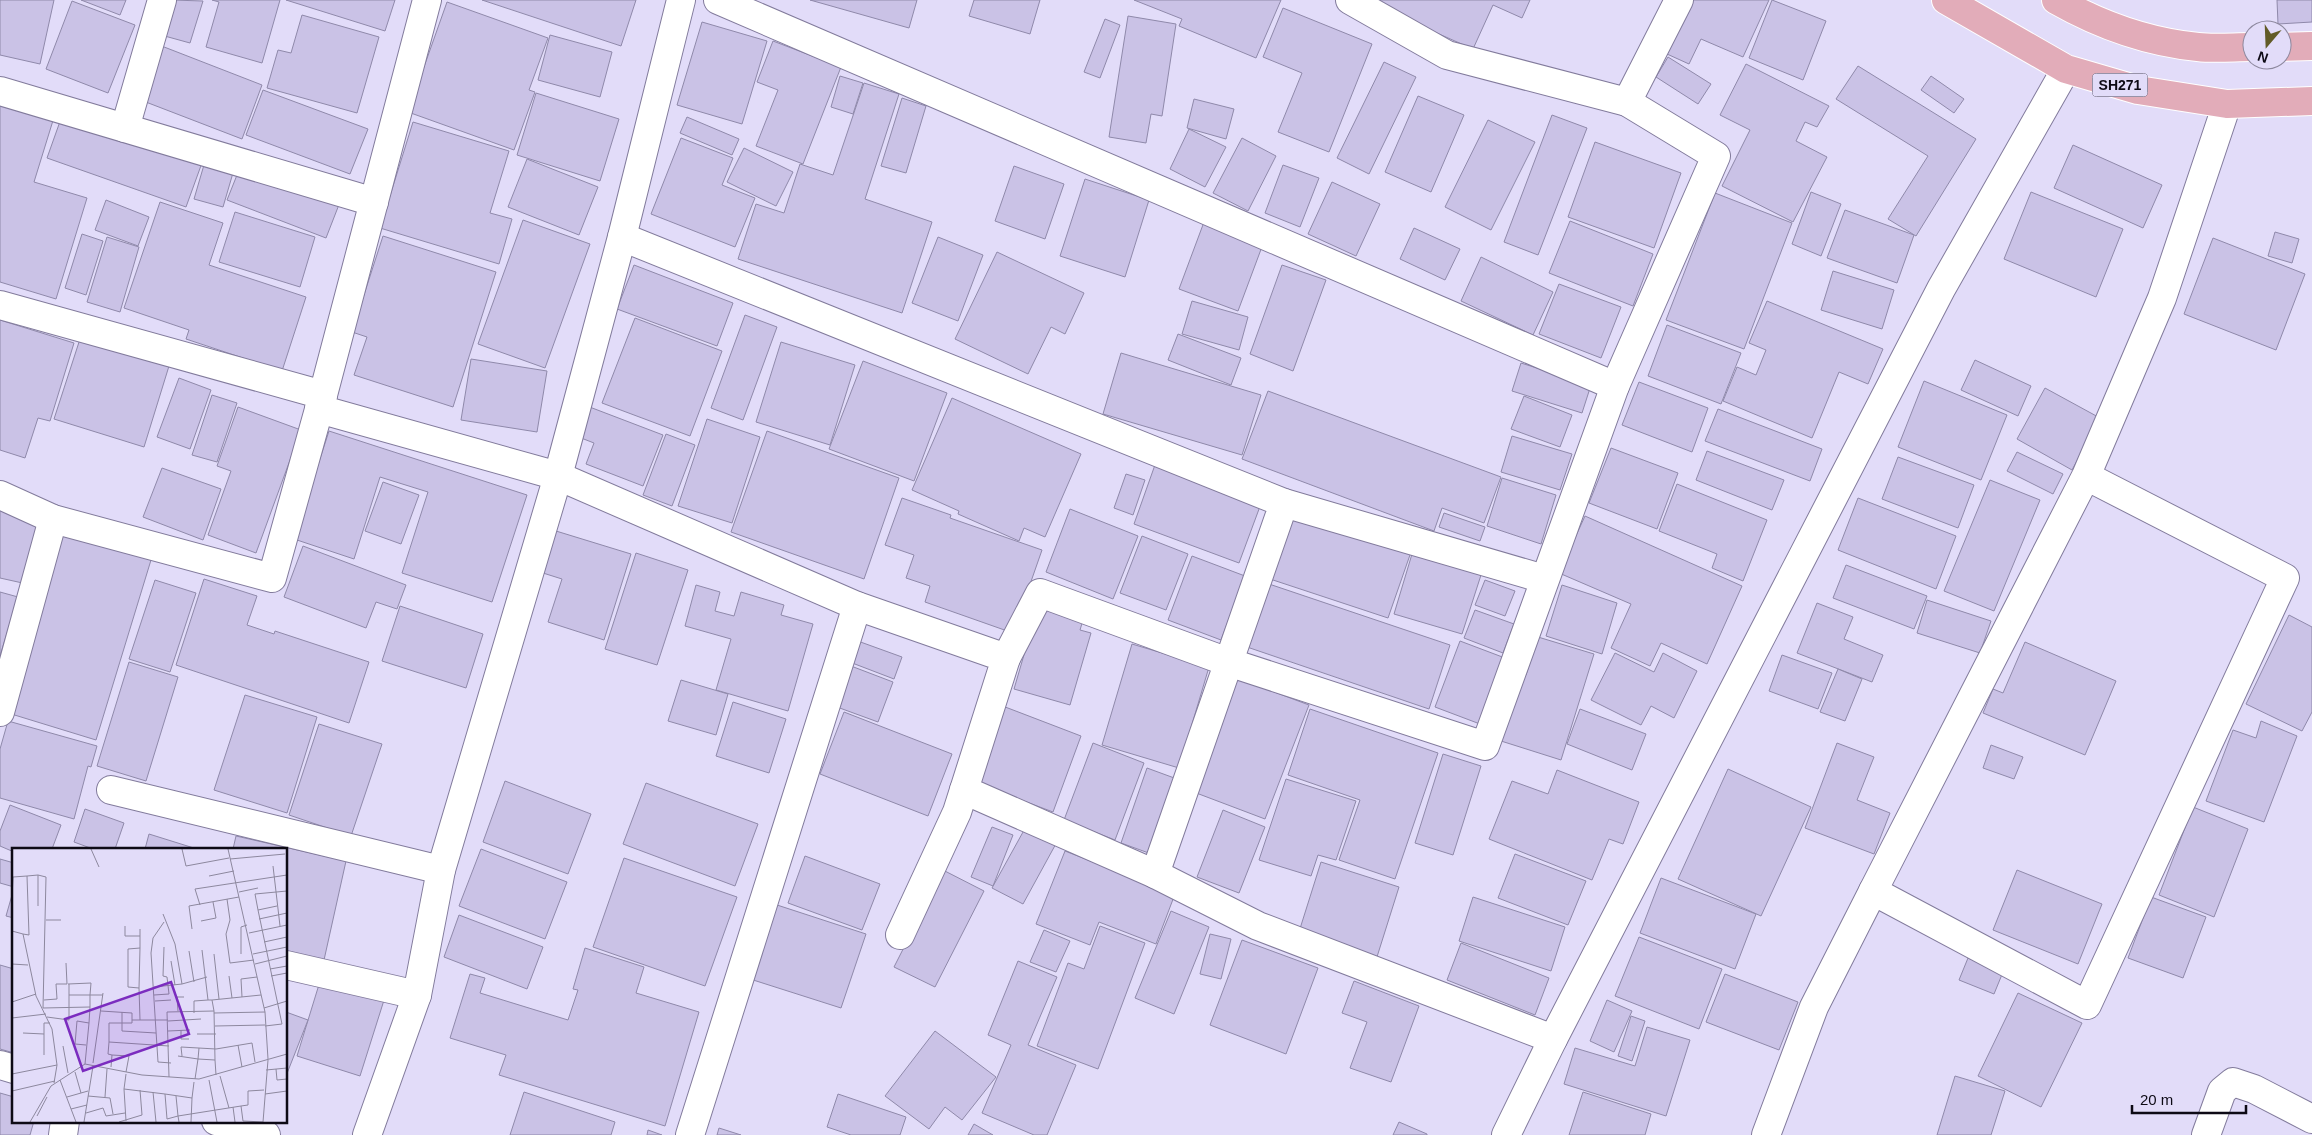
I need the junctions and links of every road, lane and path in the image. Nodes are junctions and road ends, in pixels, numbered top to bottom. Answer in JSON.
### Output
{"nodes":[{"id":1,"x":162,"y":0,"type":"edge"},
{"id":2,"x":427,"y":0,"type":"edge"},
{"id":3,"x":680,"y":0,"type":"edge"},
{"id":4,"x":718,"y":0,"type":"edge"},
{"id":5,"x":1350,"y":0,"type":"edge"},
{"id":6,"x":1679,"y":0,"type":"edge"},
{"id":7,"x":1946,"y":0,"type":"edge"},
{"id":8,"x":2056,"y":0,"type":"edge"},
{"id":9,"x":2089,"y":8,"type":"edge"},
{"id":10,"x":2312,"y":46,"type":"edge"},
{"id":11,"x":2242,"y":47,"type":"edge"},
{"id":12,"x":2292,"y":47,"type":"edge"},
{"id":13,"x":2066,"y":69,"type":"junction"},
{"id":14,"x":0,"y":91,"type":"edge"},
{"id":15,"x":2312,"y":101,"type":"edge"},
{"id":16,"x":1627,"y":102,"type":"junction"},
{"id":17,"x":2227,"y":104,"type":"junction"},
{"id":18,"x":125,"y":128,"type":"junction"},
{"id":19,"x":374,"y":202,"type":"junction"},
{"id":20,"x":622,"y":237,"type":"junction"},
{"id":21,"x":0,"y":305,"type":"edge"},
{"id":22,"x":1615,"y":386,"type":"junction"},
{"id":23,"x":321,"y":402,"type":"junction"},
{"id":24,"x":558,"y":476,"type":"junction"},
{"id":25,"x":2086,"y":476,"type":"junction"},
{"id":26,"x":0,"y":495,"type":"edge"},
{"id":27,"x":1284,"y":503,"type":"junction"},
{"id":28,"x":54,"y":519,"type":"junction"},
{"id":29,"x":1544,"y":579,"type":"junction"},
{"id":30,"x":856,"y":606,"type":"junction"},
{"id":31,"x":1006,"y":658,"type":"junction"},
{"id":32,"x":1228,"y":662,"type":"junction"},
{"id":33,"x":0,"y":712,"type":"edge"},
{"id":34,"x":111,"y":790,"type":"dead end"},
{"id":35,"x":964,"y":790,"type":"junction"},
{"id":36,"x":441,"y":870,"type":"junction"},
{"id":37,"x":1155,"y":874,"type":"junction"},
{"id":38,"x":1873,"y":891,"type":"junction"},
{"id":39,"x":900,"y":935,"type":"dead end"},
{"id":40,"x":288,"y":965,"type":"edge"},
{"id":41,"x":417,"y":995,"type":"junction"},
{"id":42,"x":1553,"y":1039,"type":"junction"},
{"id":43,"x":2312,"y":1119,"type":"edge"},
{"id":44,"x":65,"y":1122,"type":"edge"},
{"id":45,"x":220,"y":1122,"type":"edge"},
{"id":46,"x":63,"y":1135,"type":"edge"},
{"id":47,"x":266,"y":1135,"type":"edge"},
{"id":48,"x":367,"y":1135,"type":"edge"},
{"id":49,"x":690,"y":1135,"type":"edge"},
{"id":50,"x":1506,"y":1135,"type":"edge"},
{"id":51,"x":1766,"y":1135,"type":"edge"},
{"id":52,"x":2206,"y":1135,"type":"edge"}],
"edges":[{"from":1,"to":18,"type":"street"},
{"from":2,"to":19,"type":"street"},
{"from":3,"to":20,"type":"street"},
{"from":4,"to":22,"type":"street"},
{"from":5,"to":16,"type":"street"},
{"from":6,"to":16,"type":"street"},
{"from":7,"to":13,"type":"main road","number":"SH271"},
{"from":8,"to":9,"type":"main road"},
{"from":9,"to":11,"type":"main road"},
{"from":10,"to":12,"type":"main road"},
{"from":13,"to":17,"type":"main road","number":"SH271"},
{"from":13,"to":42,"type":"street"},
{"from":14,"to":18,"type":"street"},
{"from":15,"to":17,"type":"main road","number":"SH271"},
{"from":16,"to":22,"type":"street"},
{"from":17,"to":25,"type":"street"},
{"from":18,"to":19,"type":"street"},
{"from":19,"to":23,"type":"street"},
{"from":20,"to":24,"type":"street"},
{"from":20,"to":27,"type":"street"},
{"from":21,"to":23,"type":"street"},
{"from":22,"to":29,"type":"street"},
{"from":23,"to":24,"type":"street"},
{"from":23,"to":28,"type":"street"},
{"from":24,"to":30,"type":"street"},
{"from":24,"to":36,"type":"street"},
{"from":25,"to":38,"type":"street"},
{"from":25,"to":38,"type":"street"},
{"from":26,"to":28,"type":"street"},
{"from":27,"to":29,"type":"street"},
{"from":27,"to":32,"type":"street"},
{"from":28,"to":33,"type":"street"},
{"from":29,"to":32,"type":"street"},
{"from":30,"to":31,"type":"street"},
{"from":30,"to":49,"type":"street"},
{"from":31,"to":32,"type":"street"},
{"from":31,"to":35,"type":"street"},
{"from":32,"to":37,"type":"street"},
{"from":34,"to":36,"type":"street"},
{"from":35,"to":37,"type":"street"},
{"from":35,"to":39,"type":"street"},
{"from":36,"to":41,"type":"street"},
{"from":37,"to":42,"type":"street"},
{"from":38,"to":51,"type":"street"},
{"from":40,"to":41,"type":"street"},
{"from":41,"to":48,"type":"street"},
{"from":42,"to":50,"type":"street"},
{"from":43,"to":52,"type":"street"},
{"from":44,"to":46,"type":"street"},
{"from":45,"to":47,"type":"street"}]}
